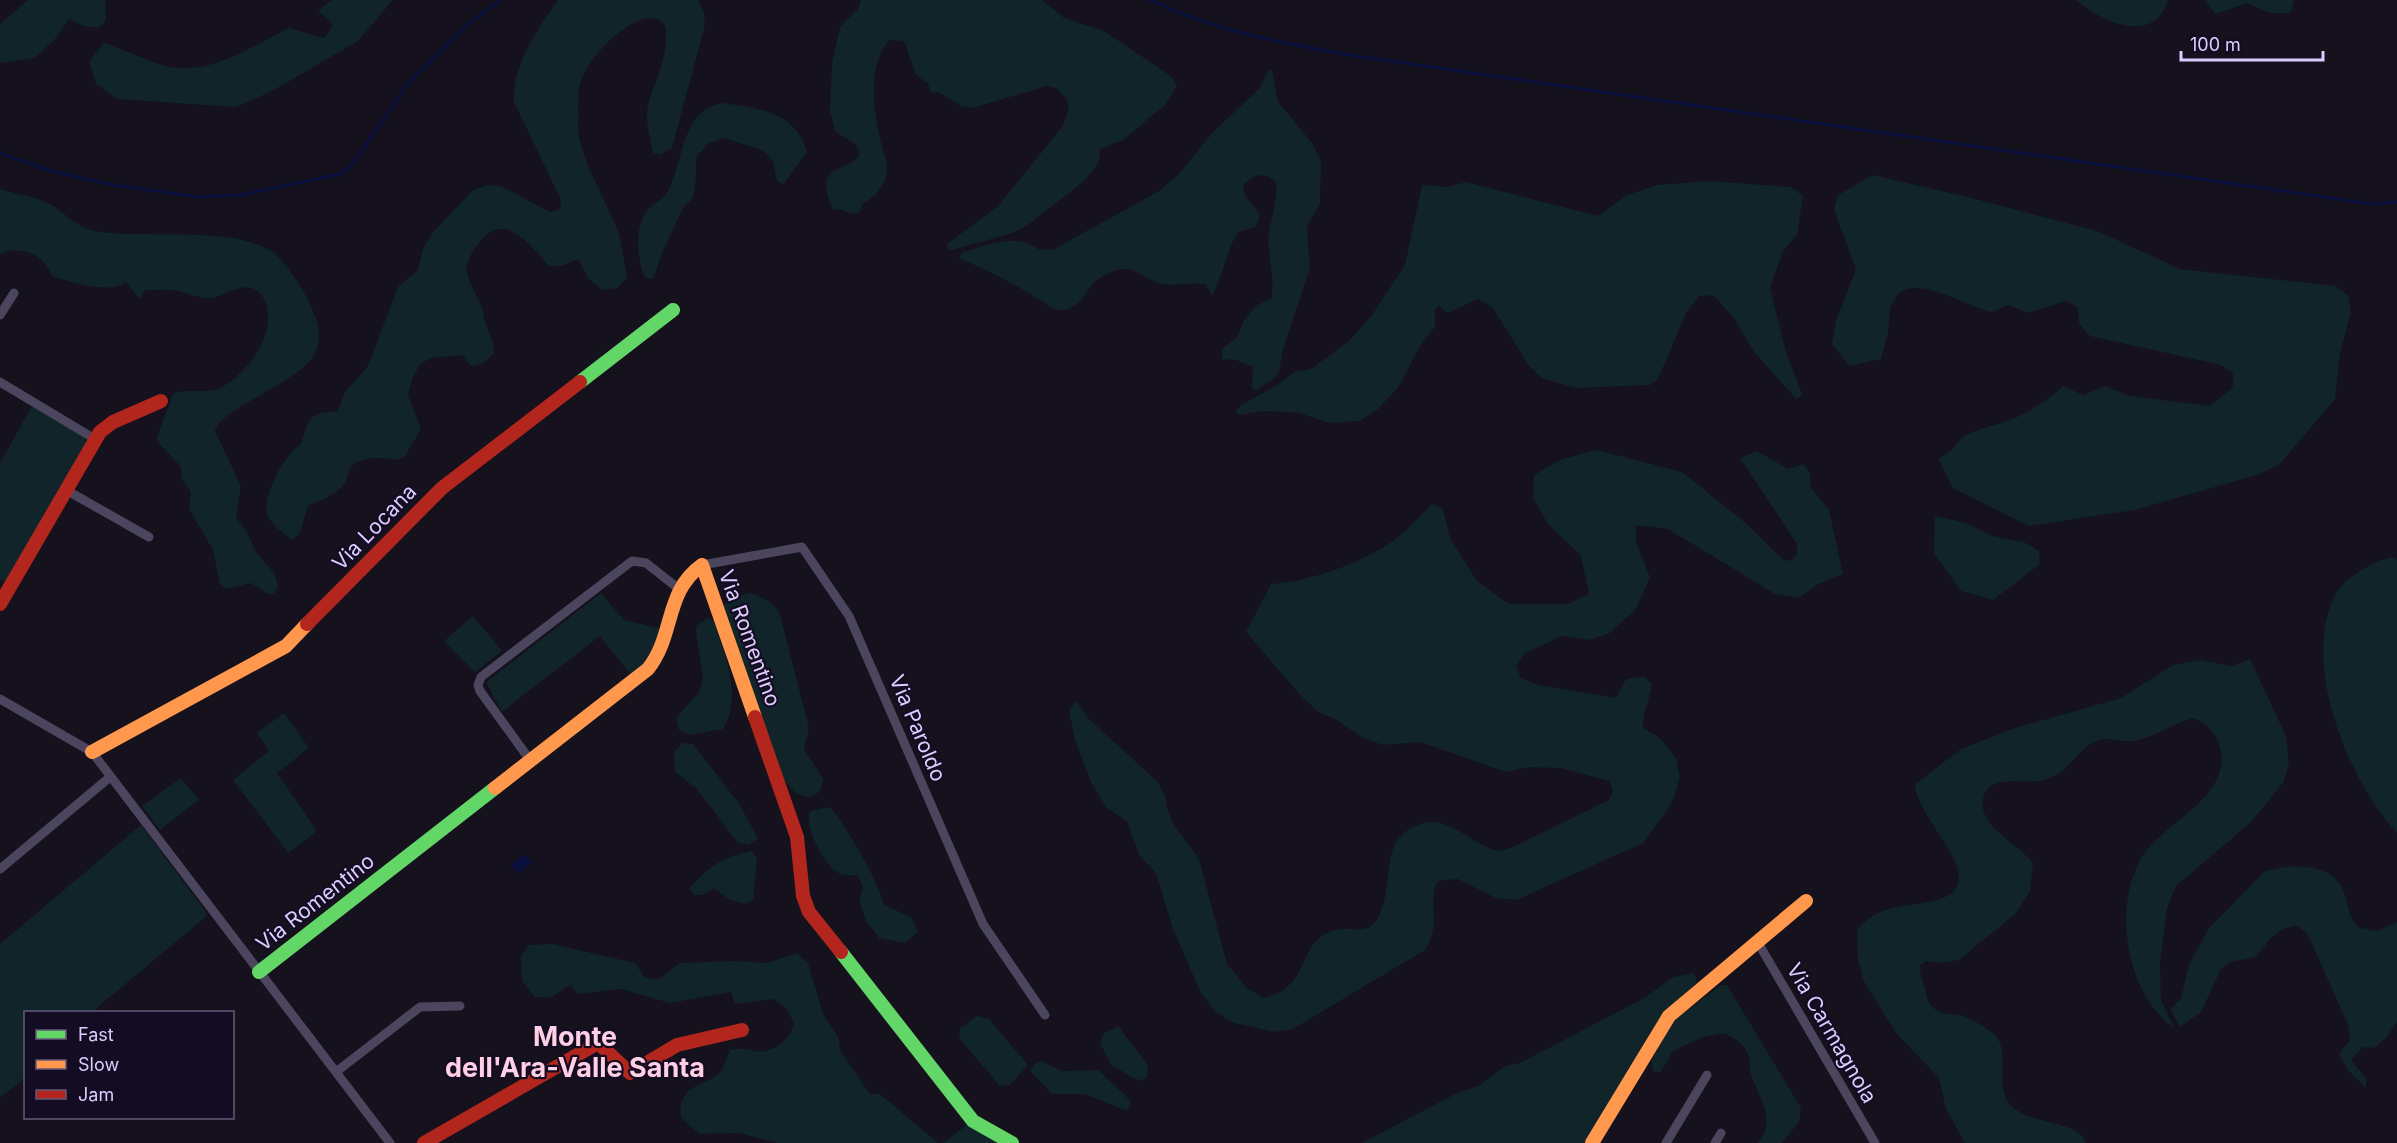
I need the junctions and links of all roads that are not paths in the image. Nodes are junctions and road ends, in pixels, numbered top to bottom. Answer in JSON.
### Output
{"nodes":[{"id":1,"x":14,"y":293,"type":"dead end"},
{"id":2,"x":673,"y":310,"type":"dead end"},
{"id":3,"x":0,"y":315,"type":"edge"},
{"id":4,"x":0,"y":382,"type":"edge"},
{"id":5,"x":161,"y":401,"type":"dead end"},
{"id":6,"x":95,"y":439,"type":"junction"},
{"id":7,"x":66,"y":490,"type":"junction"},
{"id":8,"x":149,"y":537,"type":"dead end"},
{"id":9,"x":702,"y":566,"type":"junction"},
{"id":10,"x":678,"y":589,"type":"junction"},
{"id":11,"x":0,"y":604,"type":"edge"},
{"id":12,"x":0,"y":699,"type":"edge"},
{"id":13,"x":92,"y":752,"type":"junction"},
{"id":14,"x":530,"y":760,"type":"junction"},
{"id":15,"x":110,"y":777,"type":"junction"},
{"id":16,"x":0,"y":869,"type":"edge"},
{"id":17,"x":1806,"y":901,"type":"dead end"},
{"id":18,"x":1757,"y":941,"type":"junction"},
{"id":19,"x":259,"y":972,"type":"junction"},
{"id":20,"x":460,"y":1006,"type":"dead end"},
{"id":21,"x":1045,"y":1015,"type":"dead end"},
{"id":22,"x":742,"y":1030,"type":"dead end"},
{"id":23,"x":336,"y":1072,"type":"junction"},
{"id":24,"x":1707,"y":1075,"type":"dead end"},
{"id":25,"x":1721,"y":1133,"type":"dead end"},
{"id":26,"x":390,"y":1143,"type":"edge"},
{"id":27,"x":424,"y":1143,"type":"edge"},
{"id":28,"x":1012,"y":1143,"type":"edge"},
{"id":29,"x":1592,"y":1143,"type":"edge"},
{"id":30,"x":1666,"y":1143,"type":"edge"},
{"id":31,"x":1715,"y":1143,"type":"edge"},
{"id":32,"x":1875,"y":1143,"type":"edge"}],
"edges":[{"from":1,"to":3,"type":"street"},
{"from":2,"to":13,"type":"street","name":"Via Locana"},
{"from":4,"to":6,"type":"street"},
{"from":5,"to":6,"type":"street"},
{"from":6,"to":7,"type":"street"},
{"from":7,"to":8,"type":"street"},
{"from":7,"to":11,"type":"street"},
{"from":9,"to":10,"type":"street","name":"Via Romentino"},
{"from":9,"to":21,"type":"street","name":"Via Paroldo"},
{"from":9,"to":28,"type":"street","name":"Via Romentino"},
{"from":10,"to":14,"type":"street","name":"Via Romentino"},
{"from":10,"to":14,"type":"street"},
{"from":12,"to":13,"type":"street"},
{"from":13,"to":15,"type":"street"},
{"from":14,"to":19,"type":"street","name":"Via Romentino"},
{"from":15,"to":16,"type":"street"},
{"from":15,"to":19,"type":"street"},
{"from":17,"to":18,"type":"street"},
{"from":18,"to":29,"type":"street"},
{"from":18,"to":32,"type":"street","name":"Via Carmagnola"},
{"from":19,"to":23,"type":"street"},
{"from":20,"to":23,"type":"street"},
{"from":22,"to":27,"type":"street"},
{"from":23,"to":26,"type":"street"},
{"from":24,"to":30,"type":"street"},
{"from":25,"to":31,"type":"street"}]}
